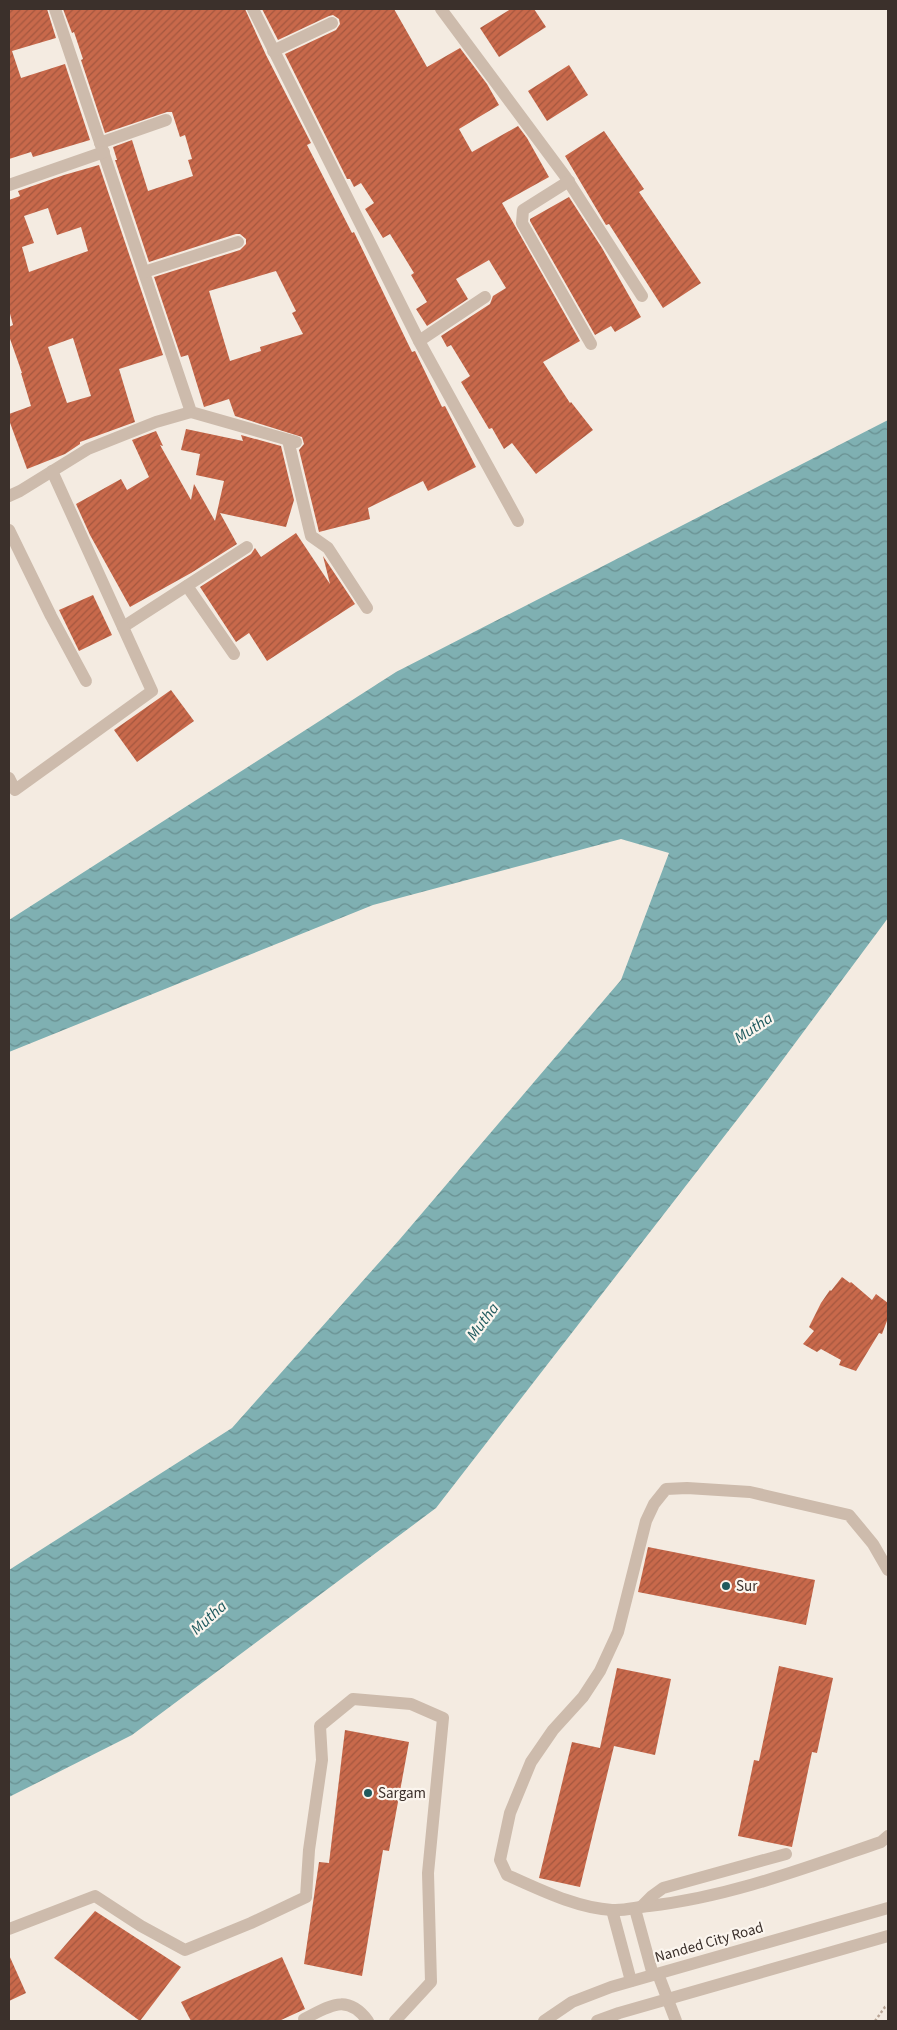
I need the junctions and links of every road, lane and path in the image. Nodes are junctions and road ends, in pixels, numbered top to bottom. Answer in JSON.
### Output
{"nodes":[{"id":1,"x":56,"y":9,"type":"edge"},
{"id":2,"x":254,"y":9,"type":"edge"},
{"id":3,"x":441,"y":9,"type":"edge"},
{"id":4,"x":332,"y":23,"type":"dead end"},
{"id":5,"x":273,"y":51,"type":"junction"},
{"id":6,"x":166,"y":120,"type":"dead end"},
{"id":7,"x":102,"y":147,"type":"junction"},
{"id":8,"x":569,"y":181,"type":"junction"},
{"id":9,"x":9,"y":185,"type":"edge"},
{"id":10,"x":238,"y":242,"type":"dead end"},
{"id":11,"x":144,"y":272,"type":"junction"},
{"id":12,"x":642,"y":296,"type":"dead end"},
{"id":13,"x":485,"y":297,"type":"dead end"},
{"id":14,"x":419,"y":341,"type":"junction"},
{"id":15,"x":591,"y":344,"type":"dead end"},
{"id":16,"x":191,"y":412,"type":"junction"},
{"id":17,"x":52,"y":471,"type":"junction"},
{"id":18,"x":9,"y":496,"type":"edge"},
{"id":19,"x":518,"y":521,"type":"dead end"},
{"id":20,"x":9,"y":530,"type":"edge"},
{"id":21,"x":248,"y":548,"type":"dead end"},
{"id":22,"x":187,"y":586,"type":"junction"},
{"id":23,"x":367,"y":608,"type":"dead end"},
{"id":24,"x":123,"y":627,"type":"junction"},
{"id":25,"x":234,"y":654,"type":"dead end"},
{"id":26,"x":86,"y":681,"type":"dead end"},
{"id":27,"x":9,"y":778,"type":"edge"},
{"id":28,"x":888,"y":1570,"type":"edge"},
{"id":29,"x":888,"y":1836,"type":"edge"},
{"id":30,"x":786,"y":1854,"type":"dead end"},
{"id":31,"x":639,"y":1908,"type":"junction"},
{"id":32,"x":888,"y":1908,"type":"edge"},
{"id":33,"x":612,"y":1910,"type":"junction"},
{"id":34,"x":9,"y":1929,"type":"edge"},
{"id":35,"x":888,"y":1936,"type":"edge"},
{"id":36,"x":656,"y":1974,"type":"junction"},
{"id":37,"x":631,"y":1981,"type":"junction"},
{"id":38,"x":666,"y":1999,"type":"junction"},
{"id":39,"x":888,"y":2006,"type":"edge"},
{"id":40,"x":304,"y":2019,"type":"dead end"},
{"id":41,"x":368,"y":2021,"type":"edge"},
{"id":42,"x":395,"y":2021,"type":"edge"},
{"id":43,"x":544,"y":2021,"type":"edge"},
{"id":44,"x":597,"y":2021,"type":"edge"},
{"id":45,"x":676,"y":2021,"type":"edge"},
{"id":46,"x":875,"y":2021,"type":"edge"}],
"edges":[{"from":1,"to":7,"type":"street"},
{"from":2,"to":5,"type":"street"},
{"from":3,"to":8,"type":"street"},
{"from":4,"to":5,"type":"street"},
{"from":5,"to":14,"type":"street"},
{"from":6,"to":7,"type":"street"},
{"from":7,"to":9,"type":"street"},
{"from":7,"to":11,"type":"street"},
{"from":8,"to":12,"type":"street"},
{"from":8,"to":15,"type":"street"},
{"from":10,"to":11,"type":"street"},
{"from":11,"to":16,"type":"street"},
{"from":13,"to":14,"type":"street"},
{"from":14,"to":19,"type":"street"},
{"from":16,"to":17,"type":"street"},
{"from":16,"to":23,"type":"street"},
{"from":17,"to":18,"type":"street"},
{"from":17,"to":24,"type":"street"},
{"from":20,"to":26,"type":"street"},
{"from":21,"to":22,"type":"street"},
{"from":22,"to":24,"type":"street"},
{"from":22,"to":25,"type":"street"},
{"from":24,"to":27,"type":"street"},
{"from":28,"to":33,"type":"street"},
{"from":29,"to":31,"type":"street"},
{"from":30,"to":31,"type":"street"},
{"from":31,"to":33,"type":"street"},
{"from":31,"to":36,"type":"street"},
{"from":32,"to":36,"type":"street","name":"Nanded City Road"},
{"from":33,"to":37,"type":"street"},
{"from":34,"to":42,"type":"street"},
{"from":35,"to":38,"type":"street"},
{"from":36,"to":37,"type":"street","name":"Nanded City Road"},
{"from":36,"to":38,"type":"street"},
{"from":37,"to":43,"type":"street","name":"Nanded City Road"},
{"from":38,"to":44,"type":"street"},
{"from":38,"to":45,"type":"street"},
{"from":39,"to":46,"type":"path"},
{"from":40,"to":41,"type":"street"}]}
